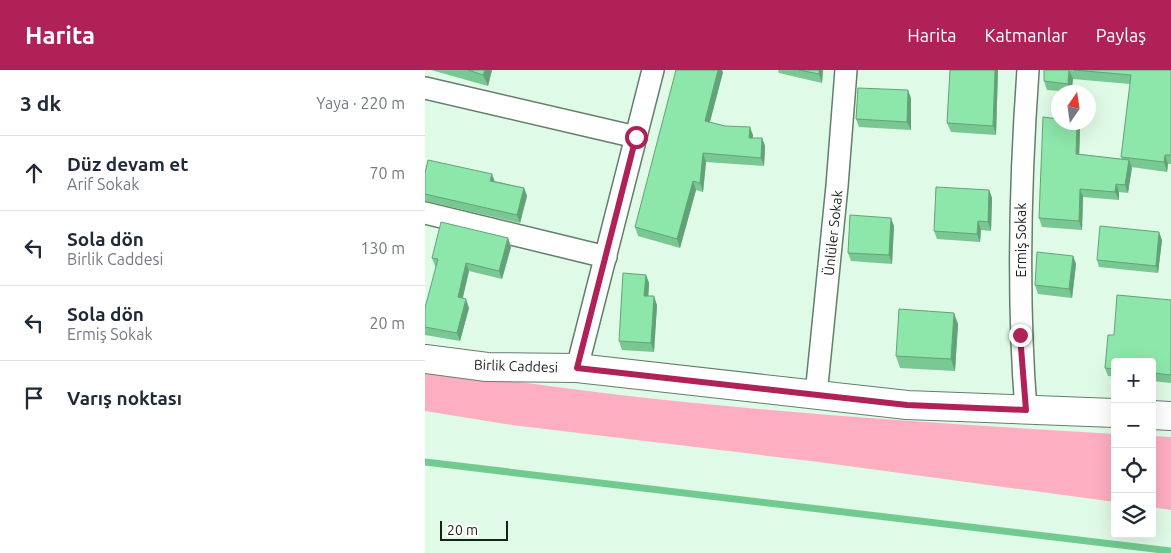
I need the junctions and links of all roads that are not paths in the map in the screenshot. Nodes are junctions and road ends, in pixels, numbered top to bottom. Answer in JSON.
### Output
{"nodes":[{"id":1,"x":653,"y":70,"type":"edge"},
{"id":2,"x":846,"y":70,"type":"edge"},
{"id":3,"x":1027,"y":70,"type":"edge"},
{"id":4,"x":425,"y":88,"type":"edge"},
{"id":5,"x":636,"y":137,"type":"junction"},
{"id":6,"x":425,"y":213,"type":"edge"},
{"id":7,"x":606,"y":257,"type":"junction"},
{"id":8,"x":425,"y":359,"type":"edge"},
{"id":9,"x":577,"y":368,"type":"junction"},
{"id":10,"x":816,"y":395,"type":"junction"},
{"id":11,"x":1026,"y":410,"type":"junction"},
{"id":12,"x":1111,"y":413,"type":"edge"},
{"id":13,"x":1156,"y":415,"type":"edge"},
{"id":14,"x":1171,"y":416,"type":"edge"}],
"edges":[{"from":1,"to":5,"type":"street"},
{"from":2,"to":10,"type":"street","name":"Ünlüler Sokak"},
{"from":3,"to":11,"type":"street","name":"Ermiş Sokak"},
{"from":4,"to":5,"type":"street"},
{"from":5,"to":7,"type":"street"},
{"from":6,"to":7,"type":"street"},
{"from":7,"to":9,"type":"street"},
{"from":8,"to":9,"type":"street","name":"Birlik Caddesi"},
{"from":9,"to":10,"type":"street","name":"Birlik Caddesi"},
{"from":10,"to":11,"type":"street","name":"Birlik Caddesi"},
{"from":11,"to":12,"type":"street","name":"Birlik Caddesi"},
{"from":13,"to":14,"type":"street"}]}
